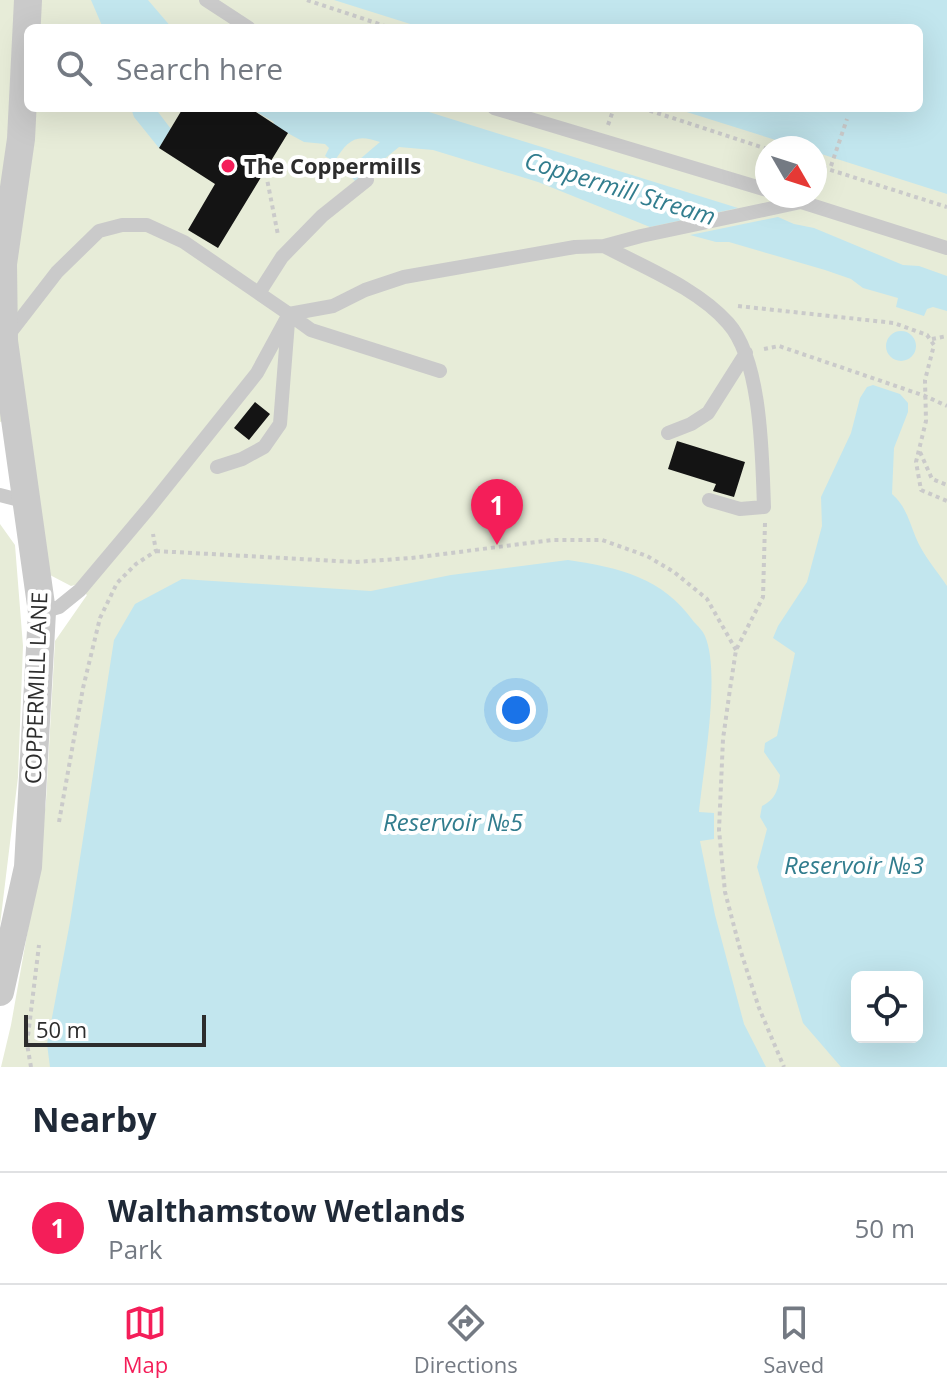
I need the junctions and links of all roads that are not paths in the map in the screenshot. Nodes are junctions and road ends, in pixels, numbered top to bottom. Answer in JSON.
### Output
{"nodes":[{"id":1,"x":28,"y":0,"type":"edge"},
{"id":2,"x":206,"y":0,"type":"edge"},
{"id":3,"x":27,"y":24,"type":"edge"},
{"id":4,"x":243,"y":24,"type":"edge"},
{"id":5,"x":24,"y":79,"type":"edge"},
{"id":6,"x":507,"y":112,"type":"edge"},
{"id":7,"x":367,"y":180,"type":"dead end"},
{"id":8,"x":755,"y":186,"type":"edge"},
{"id":9,"x":755,"y":207,"type":"edge"},
{"id":10,"x":820,"y":208,"type":"edge"},
{"id":11,"x":604,"y":246,"type":"junction"},
{"id":12,"x":947,"y":248,"type":"edge"},
{"id":13,"x":259,"y":293,"type":"junction"},
{"id":14,"x":289,"y":314,"type":"junction"},
{"id":15,"x":4,"y":341,"type":"junction"},
{"id":16,"x":746,"y":353,"type":"junction"},
{"id":17,"x":440,"y":371,"type":"dead end"},
{"id":18,"x":668,"y":433,"type":"dead end"},
{"id":19,"x":217,"y":467,"type":"dead end"},
{"id":20,"x":14,"y":499,"type":"edge"},
{"id":21,"x":709,"y":500,"type":"dead end"},
{"id":22,"x":42,"y":612,"type":"junction"},
{"id":23,"x":0,"y":992,"type":"edge"}],
"edges":[{"from":1,"to":3,"type":"street","name":"COPPERMILL LANE"},
{"from":2,"to":4,"type":"lane"},
{"from":5,"to":15,"type":"street","name":"COPPERMILL LANE"},
{"from":6,"to":8,"type":"lane"},
{"from":7,"to":13,"type":"lane"},
{"from":9,"to":11,"type":"lane"},
{"from":10,"to":12,"type":"lane"},
{"from":11,"to":14,"type":"lane"},
{"from":11,"to":16,"type":"lane"},
{"from":13,"to":14,"type":"lane"},
{"from":13,"to":15,"type":"lane"},
{"from":14,"to":17,"type":"lane"},
{"from":14,"to":19,"type":"lane"},
{"from":14,"to":22,"type":"lane"},
{"from":15,"to":20,"type":"street","name":"COPPERMILL LANE"},
{"from":16,"to":18,"type":"lane"},
{"from":16,"to":21,"type":"lane"},
{"from":20,"to":22,"type":"street","name":"COPPERMILL LANE"},
{"from":22,"to":23,"type":"street","name":"COPPERMILL LANE"}]}
